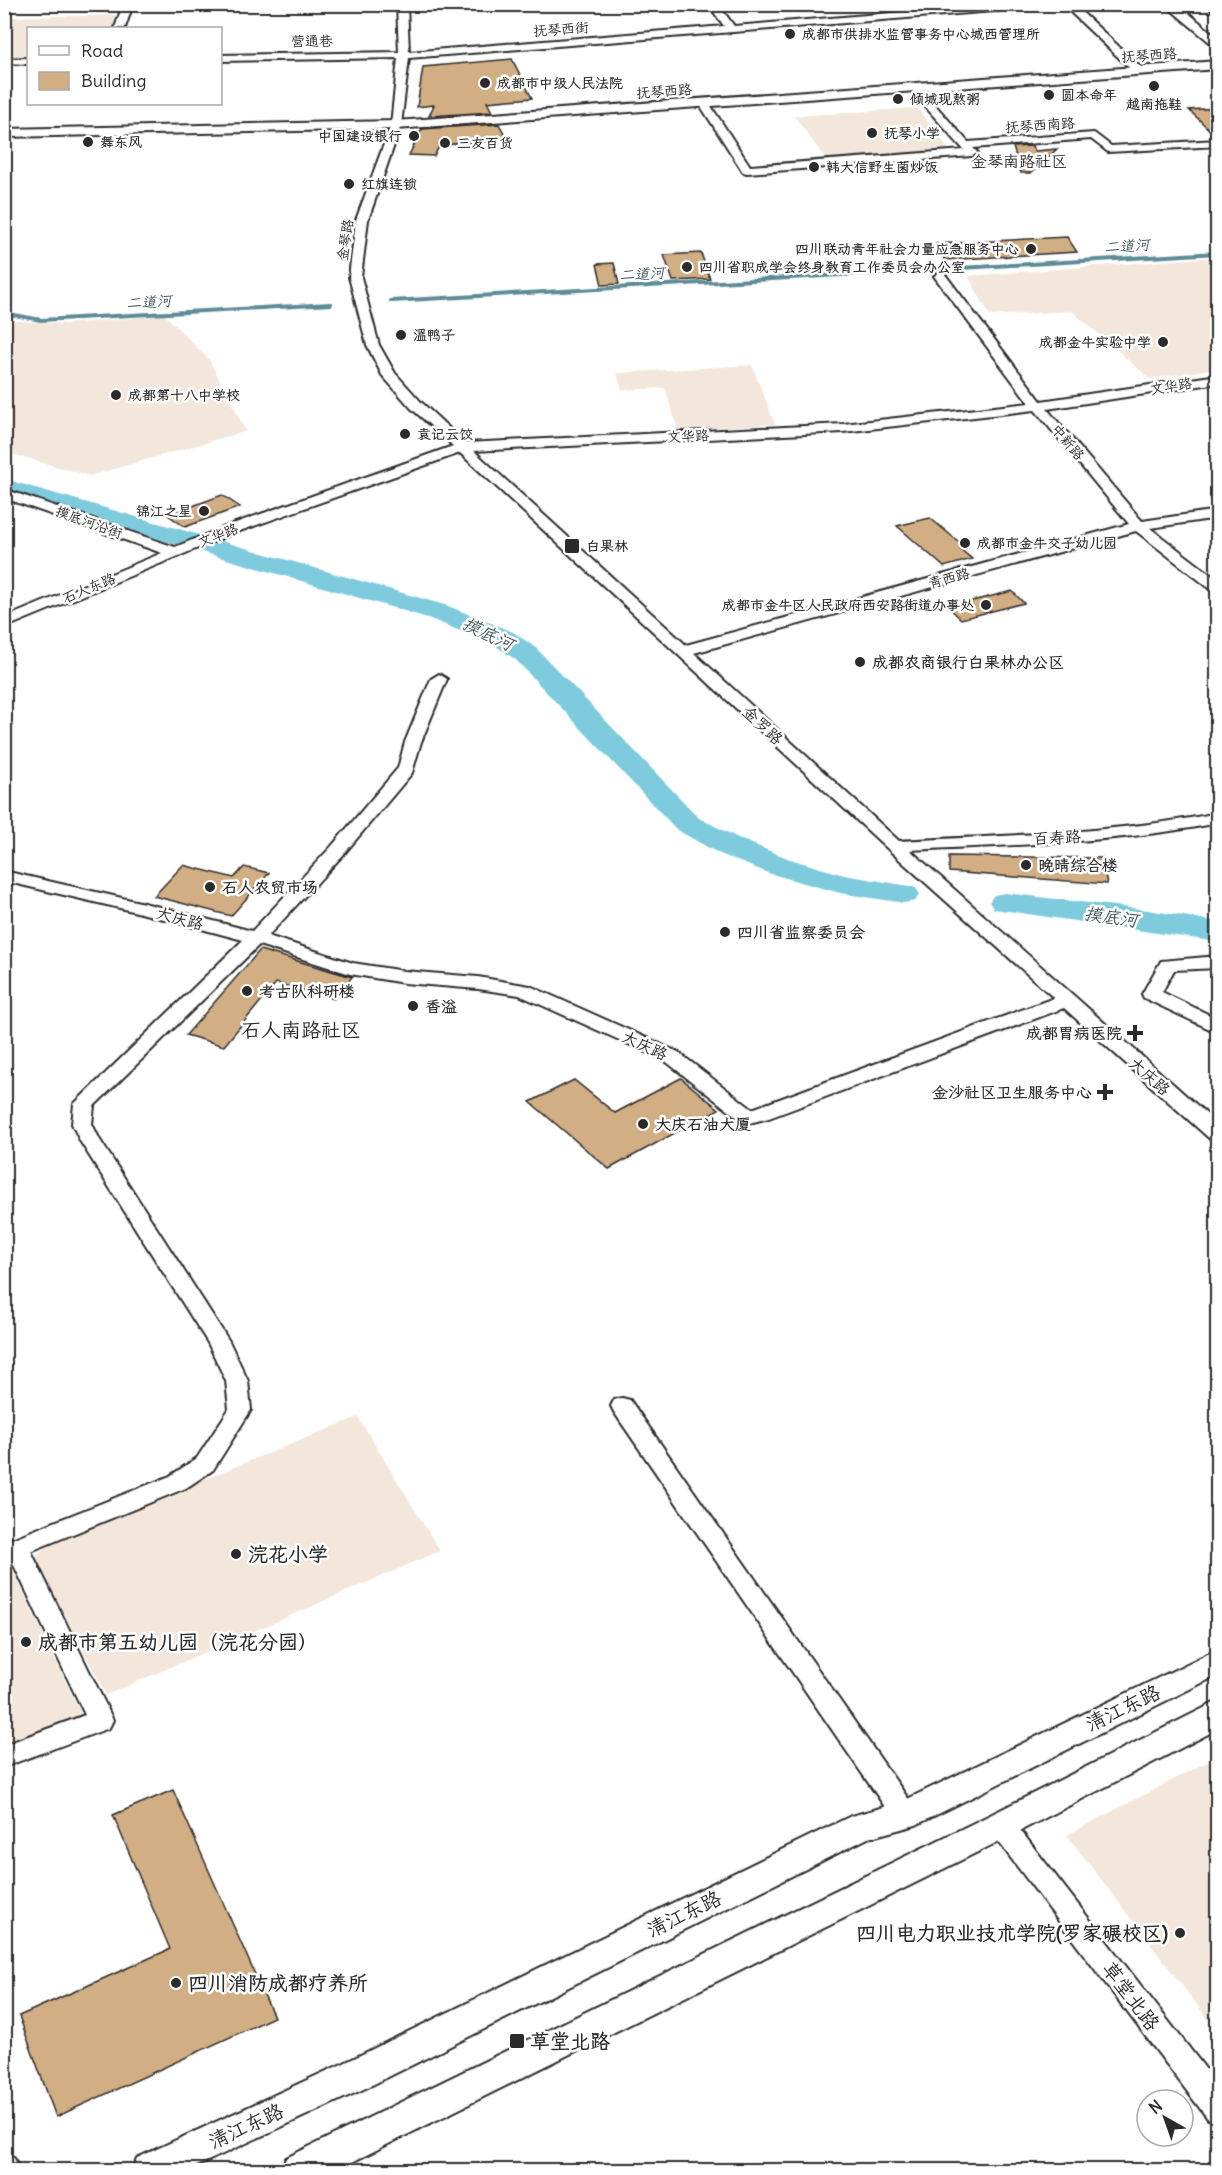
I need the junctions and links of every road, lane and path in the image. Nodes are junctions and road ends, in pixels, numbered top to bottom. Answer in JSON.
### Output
{"nodes":[{"id":1,"x":128,"y":4,"type":"edge"},
{"id":2,"x":402,"y":4,"type":"edge"},
{"id":3,"x":713,"y":4,"type":"edge"},
{"id":4,"x":1043,"y":4,"type":"edge"},
{"id":5,"x":1067,"y":4,"type":"edge"},
{"id":6,"x":1170,"y":4,"type":"edge"},
{"id":7,"x":1182,"y":4,"type":"edge"},
{"id":8,"x":1196,"y":4,"type":"edge"},
{"id":9,"x":1218,"y":23,"type":"edge"},
{"id":10,"x":120,"y":27,"type":"edge"},
{"id":11,"x":731,"y":29,"type":"junction"},
{"id":12,"x":1218,"y":34,"type":"edge"},
{"id":13,"x":1218,"y":45,"type":"edge"},
{"id":14,"x":404,"y":55,"type":"junction"},
{"id":15,"x":222,"y":58,"type":"edge"},
{"id":16,"x":27,"y":61,"type":"edge"},
{"id":17,"x":6,"y":63,"type":"edge"},
{"id":18,"x":1218,"y":65,"type":"edge"},
{"id":19,"x":1139,"y":71,"type":"junction"},
{"id":20,"x":1218,"y":72,"type":"edge"},
{"id":21,"x":918,"y":92,"type":"junction"},
{"id":22,"x":706,"y":107,"type":"junction"},
{"id":23,"x":395,"y":128,"type":"junction"},
{"id":24,"x":4,"y":133,"type":"edge"},
{"id":25,"x":4,"y":140,"type":"edge"},
{"id":26,"x":1218,"y":143,"type":"edge"},
{"id":27,"x":969,"y":149,"type":"junction"},
{"id":28,"x":940,"y":276,"type":"dead end"},
{"id":29,"x":1218,"y":379,"type":"edge"},
{"id":30,"x":1038,"y":406,"type":"junction"},
{"id":31,"x":464,"y":447,"type":"junction"},
{"id":32,"x":4,"y":493,"type":"edge"},
{"id":33,"x":1218,"y":514,"type":"edge"},
{"id":34,"x":1138,"y":526,"type":"junction"},
{"id":35,"x":174,"y":552,"type":"junction"},
{"id":36,"x":1218,"y":588,"type":"edge"},
{"id":37,"x":4,"y":624,"type":"edge"},
{"id":38,"x":683,"y":651,"type":"junction"},
{"id":39,"x":439,"y":679,"type":"dead end"},
{"id":40,"x":1218,"y":818,"type":"edge"},
{"id":41,"x":895,"y":846,"type":"junction"},
{"id":42,"x":4,"y":876,"type":"edge"},
{"id":43,"x":256,"y":938,"type":"junction"},
{"id":44,"x":1218,"y":962,"type":"edge"},
{"id":45,"x":1065,"y":1000,"type":"junction"},
{"id":46,"x":1218,"y":1027,"type":"edge"},
{"id":47,"x":1218,"y":1135,"type":"edge"},
{"id":48,"x":622,"y":1406,"type":"dead end"},
{"id":49,"x":10,"y":1550,"type":"edge"},
{"id":50,"x":1218,"y":1661,"type":"edge"},
{"id":51,"x":1218,"y":1714,"type":"edge"},
{"id":52,"x":4,"y":1756,"type":"edge"},
{"id":53,"x":905,"y":1815,"type":"junction"},
{"id":54,"x":1001,"y":1825,"type":"junction"},
{"id":55,"x":1218,"y":2109,"type":"edge"},
{"id":56,"x":150,"y":2170,"type":"edge"},
{"id":57,"x":299,"y":2170,"type":"edge"}],
"edges":[{"from":1,"to":10,"type":"street"},
{"from":2,"to":14,"type":"street","name":"金琴路"},
{"from":3,"to":11,"type":"street"},
{"from":4,"to":11,"type":"street","name":"抚琴西街"},
{"from":5,"to":19,"type":"street"},
{"from":6,"to":13,"type":"main road"},
{"from":7,"to":12,"type":"main road"},
{"from":8,"to":9,"type":"main road"},
{"from":11,"to":14,"type":"street","name":"抚琴西街"},
{"from":14,"to":15,"type":"street","name":"营通巷"},
{"from":14,"to":23,"type":"street","name":"金琴路"},
{"from":16,"to":17,"type":"street"},
{"from":18,"to":19,"type":"main road","name":"抚琴西路"},
{"from":19,"to":23,"type":"main road","name":"抚琴西路"},
{"from":20,"to":21,"type":"main road","name":"抚琴西路"},
{"from":21,"to":22,"type":"main road","name":"抚琴西路"},
{"from":21,"to":27,"type":"street"},
{"from":22,"to":23,"type":"main road","name":"抚琴西路"},
{"from":22,"to":27,"type":"street","name":"抚琴西南路"},
{"from":23,"to":24,"type":"main road","name":"抚琴西路"},
{"from":23,"to":25,"type":"main road","name":"抚琴西路"},
{"from":23,"to":31,"type":"street","name":"金琴路"},
{"from":26,"to":27,"type":"street","name":"抚琴西南路"},
{"from":28,"to":30,"type":"street","name":"中新路"},
{"from":29,"to":30,"type":"street","name":"文华路"},
{"from":30,"to":31,"type":"street","name":"文华路"},
{"from":30,"to":34,"type":"street","name":"中新路"},
{"from":31,"to":35,"type":"street","name":"文华路"},
{"from":31,"to":38,"type":"street","name":"金罗路"},
{"from":32,"to":35,"type":"street","name":"摸底河沿街"},
{"from":33,"to":34,"type":"street","name":"青西路"},
{"from":34,"to":36,"type":"street","name":"中新路"},
{"from":34,"to":38,"type":"street","name":"青西路"},
{"from":35,"to":37,"type":"street","name":"石人东路"},
{"from":38,"to":41,"type":"street","name":"金罗路"},
{"from":39,"to":43,"type":"street"},
{"from":40,"to":41,"type":"street","name":"百寿路"},
{"from":41,"to":45,"type":"street","name":"金罗路"},
{"from":42,"to":43,"type":"street","name":"大庆路"},
{"from":43,"to":45,"type":"street","name":"大庆路"},
{"from":43,"to":49,"type":"street"},
{"from":44,"to":46,"type":"street"},
{"from":45,"to":47,"type":"street","name":"大庆路"},
{"from":48,"to":53,"type":"street"},
{"from":49,"to":52,"type":"street"},
{"from":50,"to":53,"type":"main road","name":"清江东路"},
{"from":51,"to":54,"type":"main road"},
{"from":53,"to":56,"type":"main road","name":"清江东路"},
{"from":54,"to":55,"type":"street","name":"草堂北路"},
{"from":54,"to":57,"type":"main road"}]}
